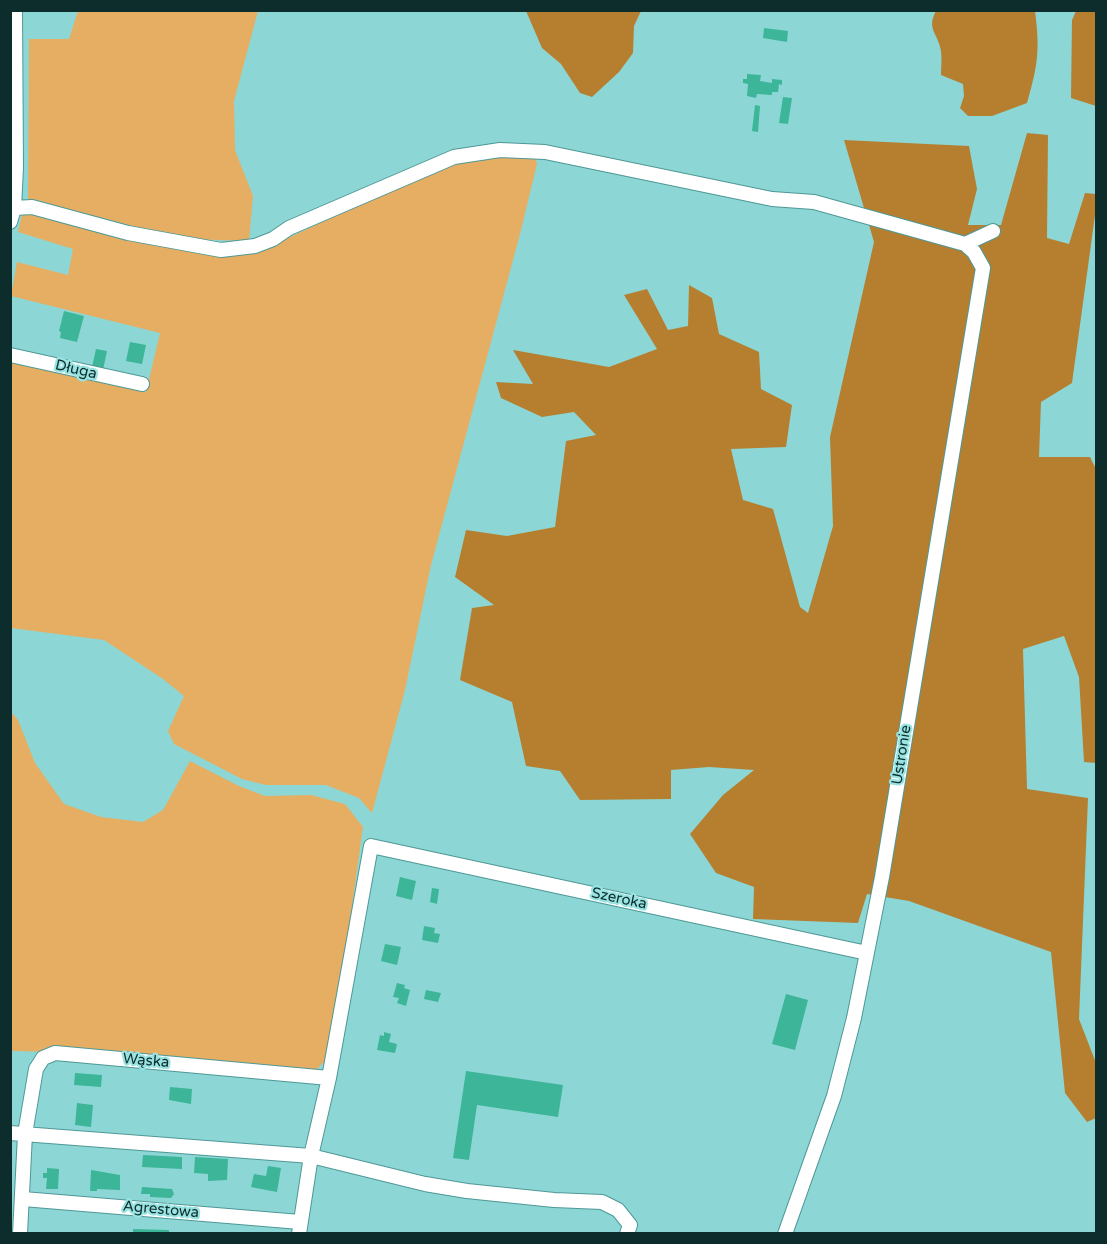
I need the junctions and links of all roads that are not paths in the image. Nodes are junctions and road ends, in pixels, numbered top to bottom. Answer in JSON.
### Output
{"nodes":[{"id":1,"x":15,"y":10,"type":"edge"},
{"id":2,"x":12,"y":215,"type":"edge"},
{"id":3,"x":993,"y":231,"type":"dead end"},
{"id":4,"x":965,"y":244,"type":"junction"},
{"id":5,"x":10,"y":355,"type":"edge"},
{"id":6,"x":142,"y":384,"type":"dead end"},
{"id":7,"x":867,"y":953,"type":"junction"},
{"id":8,"x":329,"y":1078,"type":"junction"},
{"id":9,"x":10,"y":1133,"type":"edge"},
{"id":10,"x":25,"y":1134,"type":"junction"},
{"id":11,"x":311,"y":1156,"type":"junction"},
{"id":12,"x":23,"y":1199,"type":"junction"},
{"id":13,"x":299,"y":1228,"type":"edge"},
{"id":14,"x":20,"y":1233,"type":"edge"},
{"id":15,"x":627,"y":1233,"type":"edge"},
{"id":16,"x":785,"y":1233,"type":"edge"}],
"edges":[{"from":1,"to":2,"type":"street"},
{"from":2,"to":4,"type":"street"},
{"from":3,"to":4,"type":"street"},
{"from":4,"to":7,"type":"street","name":"Ustronie"},
{"from":5,"to":6,"type":"street","name":"Długa"},
{"from":7,"to":8,"type":"street","name":"Szeroka"},
{"from":7,"to":16,"type":"street","name":"Ustronie"},
{"from":8,"to":10,"type":"street","name":"Wąska"},
{"from":8,"to":11,"type":"street"},
{"from":9,"to":10,"type":"street"},
{"from":10,"to":11,"type":"street"},
{"from":10,"to":12,"type":"street","name":"Wąska"},
{"from":11,"to":13,"type":"street"},
{"from":11,"to":15,"type":"street"},
{"from":12,"to":13,"type":"street","name":"Agrestowa"},
{"from":12,"to":14,"type":"street","name":"Wąska"}]}
